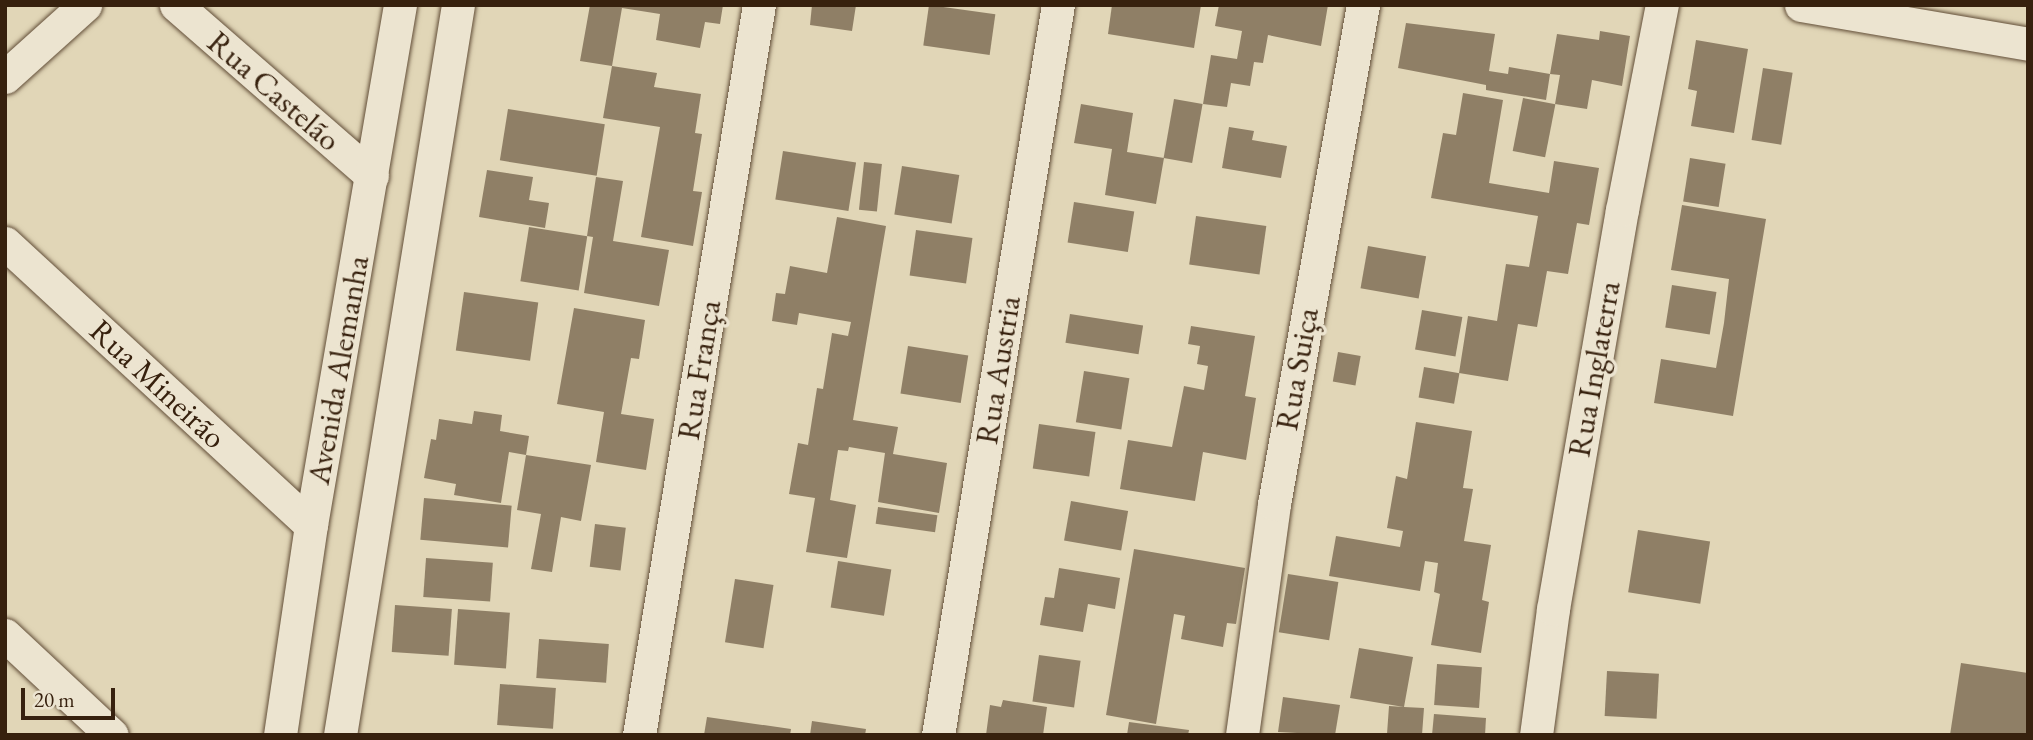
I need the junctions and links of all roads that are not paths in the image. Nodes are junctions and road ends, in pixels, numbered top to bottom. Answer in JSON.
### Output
{"nodes":[{"id":1,"x":85,"y":5,"type":"edge"},
{"id":2,"x":176,"y":5,"type":"edge"},
{"id":3,"x":400,"y":5,"type":"edge"},
{"id":4,"x":458,"y":5,"type":"edge"},
{"id":5,"x":758,"y":5,"type":"edge"},
{"id":6,"x":1058,"y":5,"type":"edge"},
{"id":7,"x":1363,"y":5,"type":"edge"},
{"id":8,"x":1662,"y":5,"type":"edge"},
{"id":9,"x":1801,"y":5,"type":"edge"},
{"id":10,"x":2028,"y":44,"type":"edge"},
{"id":11,"x":5,"y":77,"type":"edge"},
{"id":12,"x":372,"y":176,"type":"junction"},
{"id":13,"x":5,"y":243,"type":"edge"},
{"id":14,"x":311,"y":525,"type":"junction"},
{"id":15,"x":5,"y":635,"type":"edge"},
{"id":16,"x":112,"y":735,"type":"edge"},
{"id":17,"x":280,"y":735,"type":"edge"},
{"id":18,"x":341,"y":735,"type":"edge"},
{"id":19,"x":639,"y":735,"type":"edge"},
{"id":20,"x":938,"y":735,"type":"edge"},
{"id":21,"x":1242,"y":735,"type":"edge"},
{"id":22,"x":1536,"y":735,"type":"edge"}],
"edges":[{"from":1,"to":11,"type":"street"},
{"from":2,"to":12,"type":"street","name":"Rua Castelão"},
{"from":3,"to":12,"type":"street","name":"Avenida Alemanha"},
{"from":4,"to":18,"type":"street","name":"Avenida Alemanha"},
{"from":5,"to":19,"type":"street","name":"Rua França"},
{"from":6,"to":20,"type":"street","name":"Rua Austria"},
{"from":7,"to":21,"type":"street","name":"Rua Suiça"},
{"from":8,"to":22,"type":"street","name":"Rua Inglaterra"},
{"from":9,"to":10,"type":"street"},
{"from":12,"to":14,"type":"street","name":"Avenida Alemanha"},
{"from":13,"to":14,"type":"street","name":"Rua Mineirão"},
{"from":14,"to":17,"type":"street","name":"Avenida Alemanha"},
{"from":15,"to":16,"type":"street"}]}
